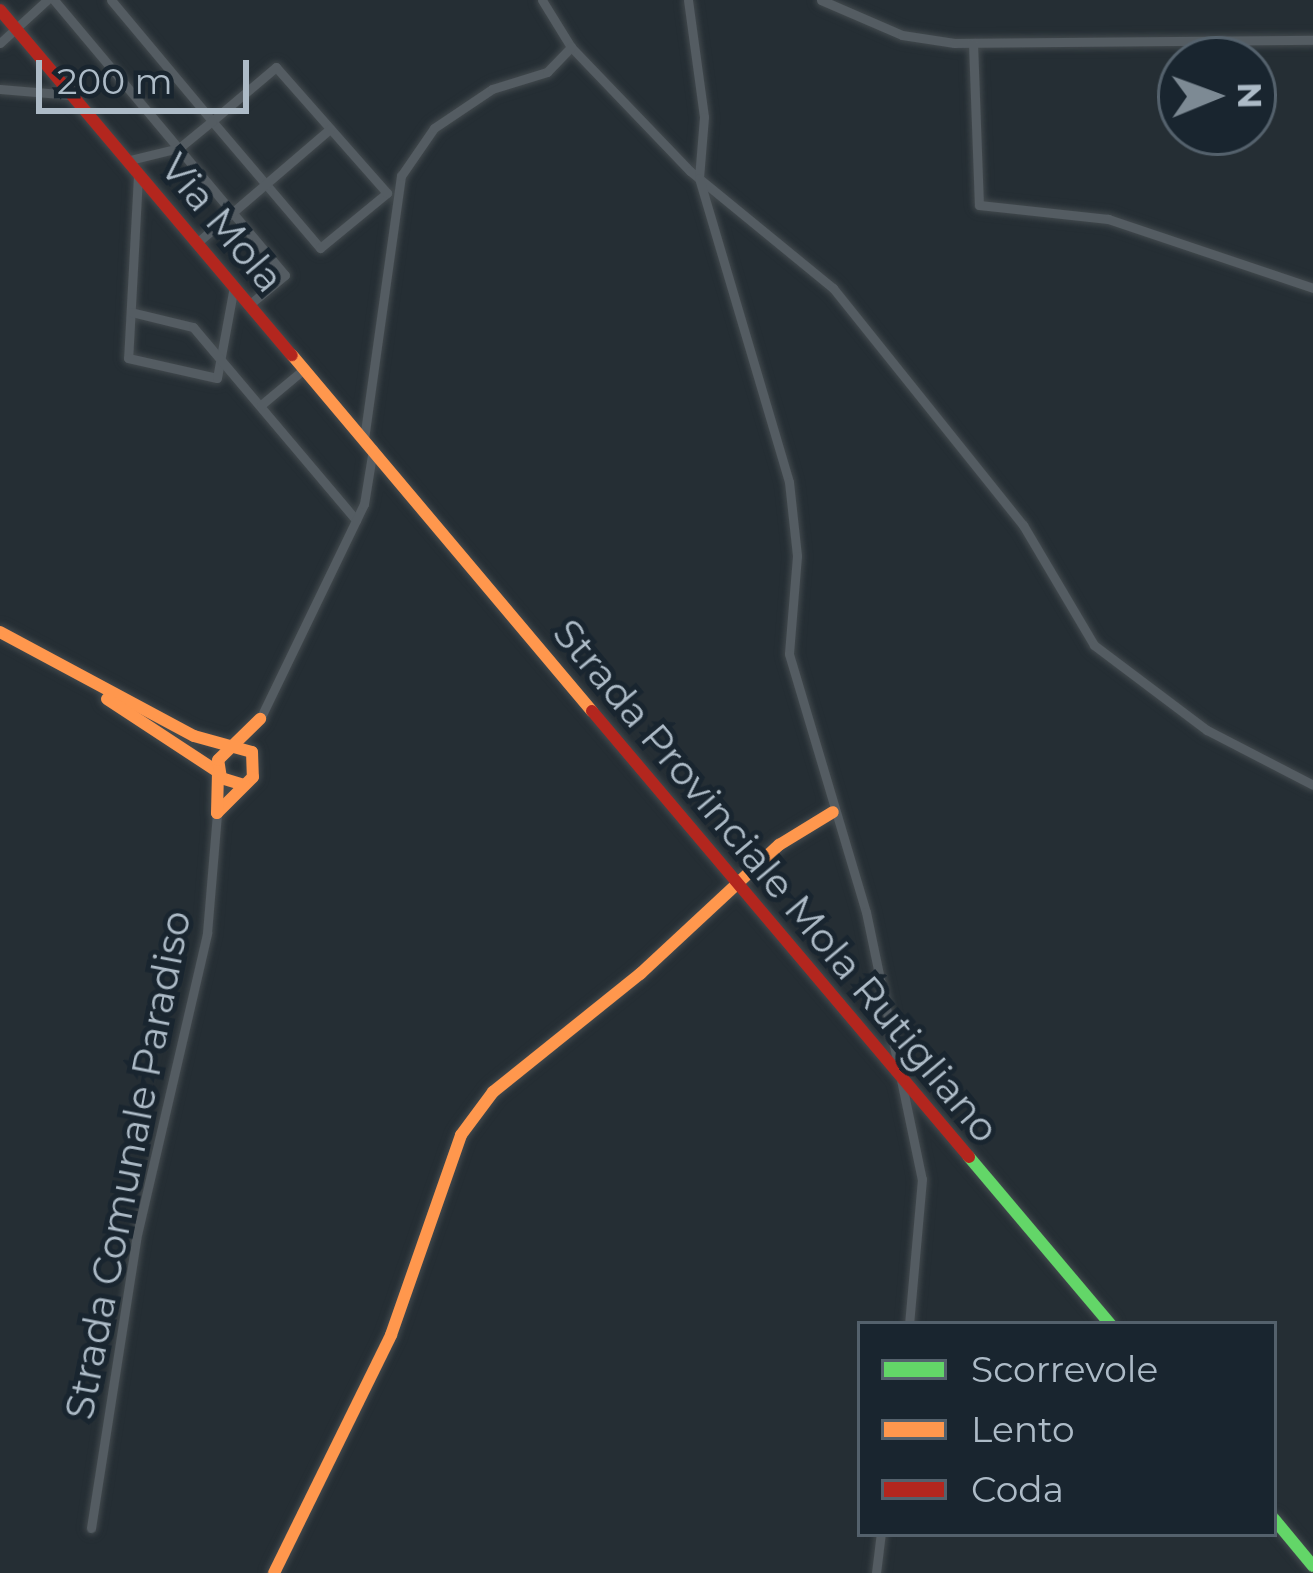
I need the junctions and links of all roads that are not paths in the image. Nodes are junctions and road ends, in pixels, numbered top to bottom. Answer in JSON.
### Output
{"nodes":[{"id":1,"x":51,"y":0,"type":"edge"},
{"id":2,"x":111,"y":0,"type":"edge"},
{"id":3,"x":542,"y":0,"type":"edge"},
{"id":4,"x":688,"y":0,"type":"edge"},
{"id":5,"x":821,"y":0,"type":"edge"},
{"id":6,"x":0,"y":10,"type":"edge"},
{"id":7,"x":18,"y":32,"type":"junction"},
{"id":8,"x":1313,"y":40,"type":"edge"},
{"id":9,"x":973,"y":43,"type":"junction"},
{"id":10,"x":0,"y":44,"type":"edge"},
{"id":11,"x":571,"y":47,"type":"junction"},
{"id":12,"x":0,"y":89,"type":"edge"},
{"id":13,"x":72,"y":95,"type":"junction"},
{"id":14,"x":212,"y":121,"type":"junction"},
{"id":15,"x":330,"y":130,"type":"junction"},
{"id":16,"x":179,"y":148,"type":"junction"},
{"id":17,"x":134,"y":165,"type":"junction"},
{"id":18,"x":699,"y":178,"type":"junction"},
{"id":19,"x":267,"y":185,"type":"junction"},
{"id":20,"x":233,"y":213,"type":"junction"},
{"id":21,"x":198,"y":242,"type":"junction"},
{"id":22,"x":234,"y":286,"type":"junction"},
{"id":23,"x":1313,"y":288,"type":"edge"},
{"id":24,"x":250,"y":304,"type":"junction"},
{"id":25,"x":130,"y":312,"type":"junction"},
{"id":26,"x":220,"y":357,"type":"junction"},
{"id":27,"x":304,"y":368,"type":"junction"},
{"id":28,"x":261,"y":405,"type":"junction"},
{"id":29,"x":369,"y":444,"type":"junction"},
{"id":30,"x":395,"y":476,"type":"joint"},
{"id":31,"x":356,"y":520,"type":"junction"},
{"id":32,"x":0,"y":637,"type":"edge"},
{"id":33,"x":260,"y":719,"type":"junction"},
{"id":34,"x":233,"y":746,"type":"junction"},
{"id":35,"x":255,"y":758,"type":"junction"},
{"id":36,"x":218,"y":772,"type":"junction"},
{"id":37,"x":244,"y":785,"type":"junction"},
{"id":38,"x":1313,"y":785,"type":"edge"},
{"id":39,"x":833,"y":812,"type":"junction"},
{"id":40,"x":217,"y":813,"type":"junction"},
{"id":41,"x":738,"y":883,"type":"junction"},
{"id":42,"x":905,"y":1081,"type":"junction"},
{"id":43,"x":909,"y":1321,"type":"edge"},
{"id":44,"x":1107,"y":1321,"type":"edge"},
{"id":45,"x":1277,"y":1523,"type":"edge"},
{"id":46,"x":91,"y":1528,"type":"dead end"},
{"id":47,"x":880,"y":1537,"type":"edge"},
{"id":48,"x":1313,"y":1566,"type":"edge"},
{"id":49,"x":274,"y":1573,"type":"edge"},
{"id":50,"x":876,"y":1573,"type":"edge"}],
"edges":[{"from":1,"to":7,"type":"street"},
{"from":1,"to":16,"type":"street"},
{"from":2,"to":14,"type":"street"},
{"from":3,"to":11,"type":"street"},
{"from":4,"to":18,"type":"street"},
{"from":5,"to":9,"type":"street"},
{"from":6,"to":7,"type":"street","name":"Via Mola"},
{"from":7,"to":10,"type":"street"},
{"from":7,"to":13,"type":"street","name":"Via Mola"},
{"from":8,"to":9,"type":"street"},
{"from":9,"to":23,"type":"street"},
{"from":11,"to":18,"type":"street"},
{"from":11,"to":29,"type":"street"},
{"from":12,"to":13,"type":"street"},
{"from":13,"to":17,"type":"street","name":"Via Mola"},
{"from":14,"to":15,"type":"street"},
{"from":14,"to":16,"type":"street"},
{"from":14,"to":19,"type":"street"},
{"from":15,"to":19,"type":"street"},
{"from":15,"to":19,"type":"street"},
{"from":16,"to":17,"type":"street"},
{"from":16,"to":20,"type":"street"},
{"from":17,"to":21,"type":"street","name":"Via Mola"},
{"from":17,"to":25,"type":"street"},
{"from":18,"to":38,"type":"street"},
{"from":18,"to":39,"type":"street"},
{"from":19,"to":20,"type":"street"},
{"from":20,"to":21,"type":"street"},
{"from":20,"to":24,"type":"street"},
{"from":21,"to":22,"type":"street","name":"Via Mola"},
{"from":22,"to":24,"type":"street","name":"Via Mola"},
{"from":22,"to":26,"type":"street"},
{"from":24,"to":27,"type":"street","name":"Via Mola"},
{"from":25,"to":26,"type":"street"},
{"from":25,"to":26,"type":"street"},
{"from":26,"to":28,"type":"street"},
{"from":27,"to":28,"type":"street"},
{"from":27,"to":29,"type":"street","name":"Via Mola"},
{"from":28,"to":31,"type":"street"},
{"from":29,"to":30,"type":"street","name":"Via Mola"},
{"from":29,"to":31,"type":"street"},
{"from":30,"to":41,"type":"street","name":"Strada Provinciale Mola Rutigliano"},
{"from":31,"to":33,"type":"street"},
{"from":32,"to":34,"type":"street"},
{"from":32,"to":36,"type":"street"},
{"from":33,"to":34,"type":"street"},
{"from":33,"to":35,"type":"street"},
{"from":34,"to":35,"type":"street"},
{"from":34,"to":36,"type":"street"},
{"from":35,"to":37,"type":"street"},
{"from":36,"to":37,"type":"street"},
{"from":36,"to":40,"type":"street","name":"Strada Comunale Paradiso"},
{"from":37,"to":40,"type":"street"},
{"from":39,"to":41,"type":"street"},
{"from":39,"to":42,"type":"street"},
{"from":40,"to":46,"type":"street","name":"Strada Comunale Paradiso"},
{"from":41,"to":42,"type":"street","name":"Strada Provinciale Mola Rutigliano"},
{"from":41,"to":49,"type":"street"},
{"from":42,"to":43,"type":"street"},
{"from":42,"to":44,"type":"street","name":"Strada Provinciale Mola Rutigliano"},
{"from":45,"to":48,"type":"street"},
{"from":47,"to":50,"type":"street"}]}
